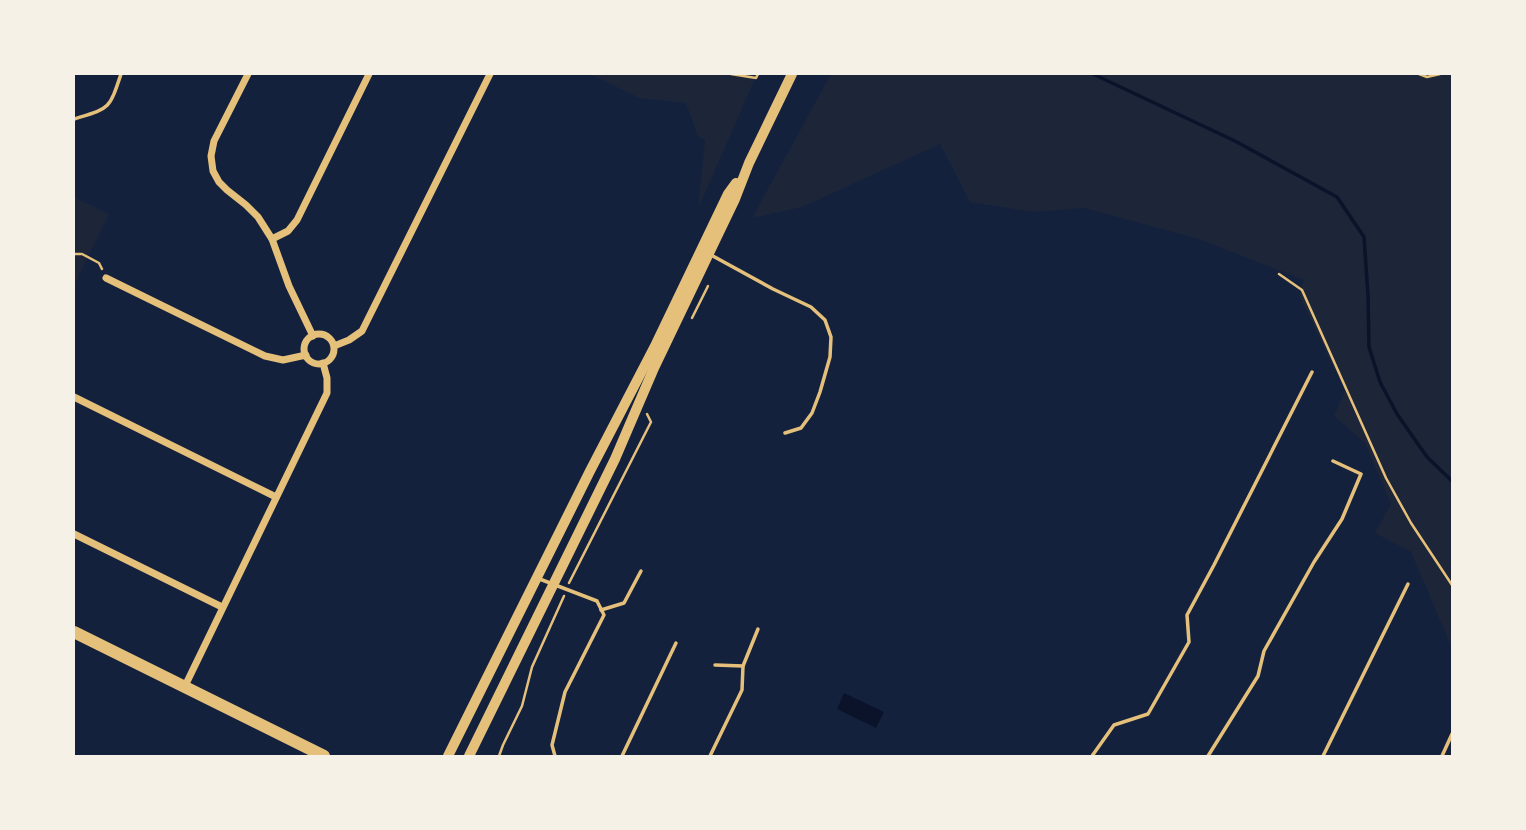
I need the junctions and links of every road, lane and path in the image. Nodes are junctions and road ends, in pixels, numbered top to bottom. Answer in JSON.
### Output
{"nodes":[{"id":1,"x":121,"y":74,"type":"edge"},
{"id":2,"x":248,"y":74,"type":"edge"},
{"id":3,"x":369,"y":74,"type":"edge"},
{"id":4,"x":490,"y":74,"type":"edge"},
{"id":5,"x":731,"y":74,"type":"edge"},
{"id":6,"x":758,"y":74,"type":"edge"},
{"id":7,"x":792,"y":74,"type":"edge"},
{"id":8,"x":1419,"y":74,"type":"edge"},
{"id":9,"x":1440,"y":74,"type":"edge"},
{"id":10,"x":74,"y":118,"type":"edge"},
{"id":11,"x":749,"y":163,"type":"junction"},
{"id":12,"x":272,"y":239,"type":"junction"},
{"id":13,"x":74,"y":254,"type":"edge"},
{"id":14,"x":709,"y":254,"type":"junction"},
{"id":15,"x":1279,"y":274,"type":"dead end"},
{"id":16,"x":106,"y":278,"type":"joint"},
{"id":17,"x":709,"y":283,"type":"dead end"},
{"id":18,"x":692,"y":319,"type":"dead end"},
{"id":19,"x":313,"y":336,"type":"junction"},
{"id":20,"x":334,"y":346,"type":"junction"},
{"id":21,"x":306,"y":355,"type":"junction"},
{"id":22,"x":323,"y":363,"type":"junction"},
{"id":23,"x":1312,"y":372,"type":"dead end"},
{"id":24,"x":74,"y":397,"type":"edge"},
{"id":25,"x":645,"y":411,"type":"dead end"},
{"id":26,"x":785,"y":433,"type":"dead end"},
{"id":27,"x":1333,"y":461,"type":"dead end"},
{"id":28,"x":276,"y":498,"type":"junction"},
{"id":29,"x":74,"y":534,"type":"edge"},
{"id":30,"x":641,"y":571,"type":"dead end"},
{"id":31,"x":537,"y":578,"type":"junction"},
{"id":32,"x":554,"y":584,"type":"junction"},
{"id":33,"x":1408,"y":584,"type":"dead end"},
{"id":34,"x":1452,"y":585,"type":"edge"},
{"id":35,"x":567,"y":589,"type":"junction"},
{"id":36,"x":222,"y":607,"type":"junction"},
{"id":37,"x":601,"y":610,"type":"junction"},
{"id":38,"x":758,"y":629,"type":"dead end"},
{"id":39,"x":74,"y":632,"type":"edge"},
{"id":40,"x":677,"y":643,"type":"dead end"},
{"id":41,"x":715,"y":665,"type":"dead end"},
{"id":42,"x":743,"y":666,"type":"junction"},
{"id":43,"x":185,"y":687,"type":"junction"},
{"id":44,"x":1452,"y":734,"type":"edge"},
{"id":45,"x":324,"y":757,"type":"edge"},
{"id":46,"x":448,"y":757,"type":"edge"},
{"id":47,"x":469,"y":757,"type":"edge"},
{"id":48,"x":499,"y":757,"type":"edge"},
{"id":49,"x":555,"y":757,"type":"edge"},
{"id":50,"x":622,"y":757,"type":"edge"},
{"id":51,"x":709,"y":757,"type":"edge"},
{"id":52,"x":1092,"y":757,"type":"edge"},
{"id":53,"x":1208,"y":757,"type":"edge"},
{"id":54,"x":1323,"y":757,"type":"edge"},
{"id":55,"x":1441,"y":757,"type":"edge"}],
"edges":[{"from":1,"to":10,"type":"lane"},
{"from":2,"to":12,"type":"street"},
{"from":3,"to":12,"type":"street"},
{"from":4,"to":20,"type":"street"},
{"from":5,"to":6,"type":"path"},
{"from":7,"to":11,"type":"main road"},
{"from":8,"to":9,"type":"path"},
{"from":11,"to":14,"type":"main road"},
{"from":11,"to":31,"type":"main road"},
{"from":12,"to":19,"type":"street"},
{"from":13,"to":16,"type":"path"},
{"from":14,"to":26,"type":"lane"},
{"from":14,"to":32,"type":"main road"},
{"from":15,"to":34,"type":"path"},
{"from":16,"to":21,"type":"street"},
{"from":17,"to":18,"type":"path"},
{"from":19,"to":20,"type":"street"},
{"from":19,"to":21,"type":"street"},
{"from":20,"to":22,"type":"street"},
{"from":21,"to":22,"type":"street"},
{"from":22,"to":28,"type":"street"},
{"from":23,"to":52,"type":"lane"},
{"from":24,"to":28,"type":"street"},
{"from":25,"to":35,"type":"path"},
{"from":27,"to":53,"type":"lane"},
{"from":28,"to":36,"type":"street"},
{"from":29,"to":36,"type":"street"},
{"from":30,"to":37,"type":"lane"},
{"from":31,"to":32,"type":"lane"},
{"from":31,"to":46,"type":"main road"},
{"from":32,"to":35,"type":"lane"},
{"from":32,"to":47,"type":"main road"},
{"from":33,"to":54,"type":"lane"},
{"from":35,"to":37,"type":"lane"},
{"from":35,"to":48,"type":"path"},
{"from":36,"to":43,"type":"street"},
{"from":37,"to":49,"type":"lane"},
{"from":38,"to":42,"type":"lane"},
{"from":39,"to":43,"type":"main road"},
{"from":40,"to":50,"type":"lane"},
{"from":41,"to":42,"type":"lane"},
{"from":42,"to":51,"type":"lane"},
{"from":43,"to":45,"type":"main road"},
{"from":44,"to":55,"type":"lane"}]}
